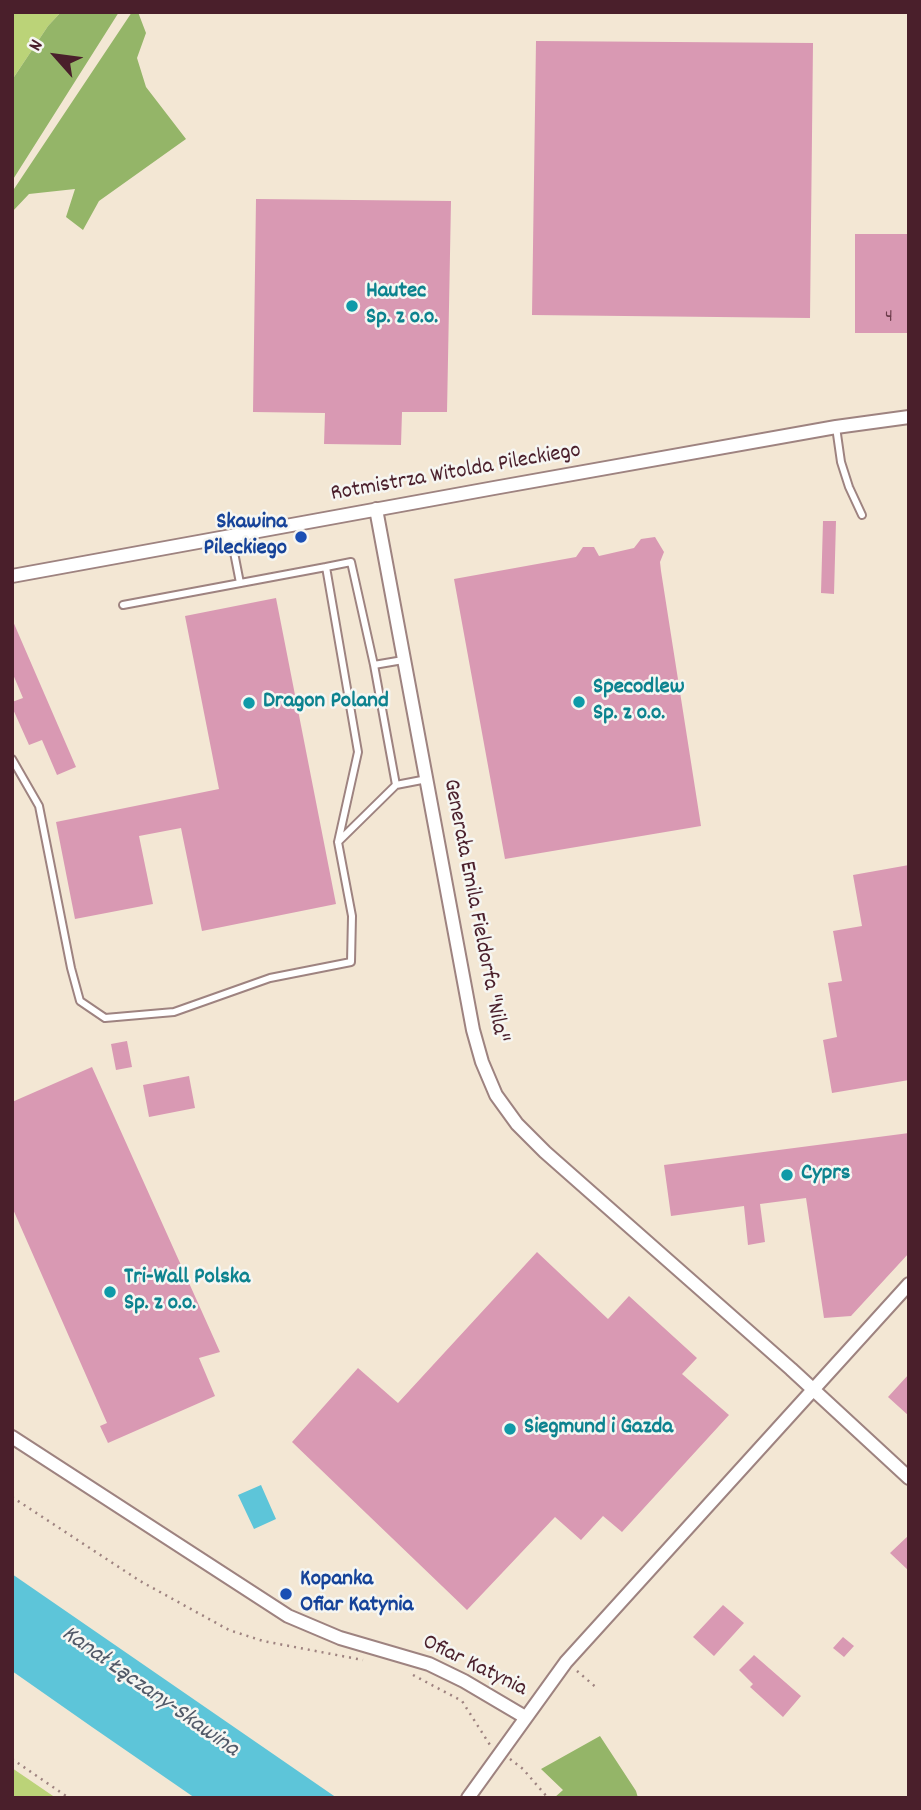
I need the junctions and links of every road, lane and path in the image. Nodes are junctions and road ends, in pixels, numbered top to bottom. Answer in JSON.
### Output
{"nodes":[{"id":1,"x":909,"y":416,"type":"edge"},
{"id":2,"x":836,"y":427,"type":"junction"},
{"id":3,"x":376,"y":509,"type":"junction"},
{"id":4,"x":862,"y":515,"type":"dead end"},
{"id":5,"x":231,"y":537,"type":"junction"},
{"id":6,"x":326,"y":567,"type":"junction"},
{"id":7,"x":12,"y":576,"type":"edge"},
{"id":8,"x":240,"y":583,"type":"junction"},
{"id":9,"x":123,"y":605,"type":"dead end"},
{"id":10,"x":405,"y":660,"type":"junction"},
{"id":11,"x":374,"y":665,"type":"junction"},
{"id":12,"x":12,"y":759,"type":"edge"},
{"id":13,"x":427,"y":779,"type":"junction"},
{"id":14,"x":396,"y":785,"type":"junction"},
{"id":15,"x":338,"y":842,"type":"junction"},
{"id":16,"x":909,"y":1284,"type":"edge"},
{"id":17,"x":814,"y":1390,"type":"junction"},
{"id":18,"x":12,"y":1437,"type":"edge"},
{"id":19,"x":909,"y":1478,"type":"edge"},
{"id":20,"x":12,"y":1497,"type":"edge"},
{"id":21,"x":374,"y":1662,"type":"dead end"},
{"id":22,"x":566,"y":1662,"type":"junction"},
{"id":23,"x":407,"y":1672,"type":"dead end"},
{"id":24,"x":598,"y":1689,"type":"dead end"},
{"id":25,"x":525,"y":1717,"type":"junction"},
{"id":26,"x":492,"y":1747,"type":"dead end"},
{"id":27,"x":12,"y":1759,"type":"edge"},
{"id":28,"x":510,"y":1759,"type":"dead end"},
{"id":29,"x":69,"y":1798,"type":"edge"},
{"id":30,"x":468,"y":1798,"type":"edge"},
{"id":31,"x":548,"y":1798,"type":"edge"}],
"edges":[{"from":1,"to":2,"type":"street","name":"Rotmistrza Witolda Pileckiego"},
{"from":2,"to":3,"type":"street","name":"Rotmistrza Witolda Pileckiego"},
{"from":2,"to":4,"type":"lane"},
{"from":3,"to":5,"type":"street","name":"Rotmistrza Witolda Pileckiego"},
{"from":3,"to":10,"type":"street","name":"Generała Emila Fieldorfa \"Nila\""},
{"from":5,"to":7,"type":"street","name":"Rotmistrza Witolda Pileckiego"},
{"from":5,"to":8,"type":"lane"},
{"from":6,"to":8,"type":"lane"},
{"from":6,"to":11,"type":"lane"},
{"from":6,"to":15,"type":"lane"},
{"from":8,"to":9,"type":"lane"},
{"from":10,"to":11,"type":"lane"},
{"from":10,"to":13,"type":"street","name":"Generała Emila Fieldorfa \"Nila\""},
{"from":11,"to":14,"type":"lane"},
{"from":12,"to":15,"type":"lane"},
{"from":13,"to":14,"type":"lane"},
{"from":13,"to":17,"type":"street","name":"Generała Emila Fieldorfa \"Nila\""},
{"from":14,"to":15,"type":"lane"},
{"from":16,"to":17,"type":"street","name":"Ofiar Katynia"},
{"from":17,"to":19,"type":"street","name":"Generała Emila Fieldorfa \"Nila\""},
{"from":17,"to":22,"type":"street","name":"Ofiar Katynia"},
{"from":18,"to":25,"type":"street","name":"Ofiar Katynia"},
{"from":20,"to":21,"type":"path"},
{"from":22,"to":24,"type":"path"},
{"from":22,"to":25,"type":"street","name":"Ofiar Katynia"},
{"from":23,"to":26,"type":"path"},
{"from":25,"to":30,"type":"street"},
{"from":27,"to":29,"type":"path"},
{"from":28,"to":31,"type":"path"}]}
